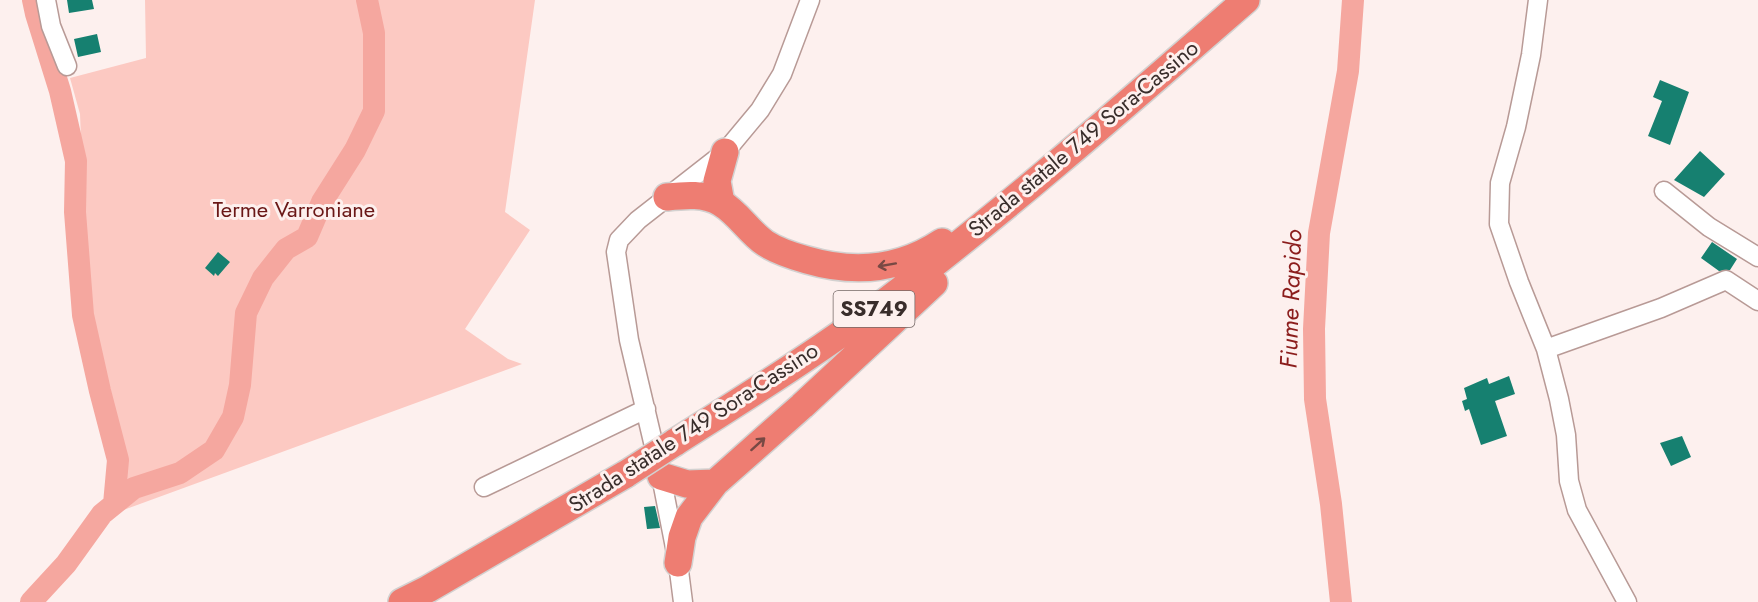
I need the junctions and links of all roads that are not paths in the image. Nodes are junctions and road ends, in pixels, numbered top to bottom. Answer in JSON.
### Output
{"nodes":[{"id":1,"x":46,"y":0,"type":"edge"},
{"id":2,"x":810,"y":0,"type":"edge"},
{"id":3,"x":1246,"y":0,"type":"edge"},
{"id":4,"x":1538,"y":0,"type":"edge"},
{"id":5,"x":67,"y":66,"type":"dead end"},
{"id":6,"x":725,"y":152,"type":"junction"},
{"id":7,"x":1062,"y":160,"type":"junction"},
{"id":8,"x":1664,"y":191,"type":"dead end"},
{"id":9,"x":668,"y":197,"type":"junction"},
{"id":10,"x":721,"y":203,"type":"junction"},
{"id":11,"x":1758,"y":257,"type":"edge"},
{"id":12,"x":1758,"y":301,"type":"edge"},
{"id":13,"x":1546,"y":349,"type":"junction"},
{"id":14,"x":646,"y":409,"type":"junction"},
{"id":15,"x":661,"y":476,"type":"junction"},
{"id":16,"x":715,"y":483,"type":"junction"},
{"id":17,"x":484,"y":487,"type":"dead end"},
{"id":18,"x":678,"y":563,"type":"junction"},
{"id":19,"x":402,"y":602,"type":"edge"},
{"id":20,"x":683,"y":602,"type":"edge"},
{"id":21,"x":1627,"y":602,"type":"edge"}],
"edges":[{"from":1,"to":5,"type":"street"},
{"from":2,"to":6,"type":"street"},
{"from":3,"to":7,"type":"highway","name":"Strada statale 749 Sora-Cassino","number":"SS749"},
{"from":4,"to":13,"type":"street"},
{"from":6,"to":9,"type":"street"},
{"from":6,"to":10,"type":"highway"},
{"from":7,"to":10,"type":"highway","one_way":true},
{"from":16,"to":7,"type":"highway","one_way":true},
{"from":7,"to":19,"type":"highway","name":"Strada statale 749 Sora-Cassino","number":"SS749","bridge":true},
{"from":8,"to":11,"type":"street"},
{"from":9,"to":10,"type":"highway"},
{"from":9,"to":14,"type":"street"},
{"from":12,"to":13,"type":"street"},
{"from":13,"to":21,"type":"street"},
{"from":14,"to":15,"type":"street"},
{"from":14,"to":17,"type":"street"},
{"from":15,"to":16,"type":"highway"},
{"from":15,"to":18,"type":"street"},
{"from":16,"to":18,"type":"highway"},
{"from":18,"to":20,"type":"street"}]}
